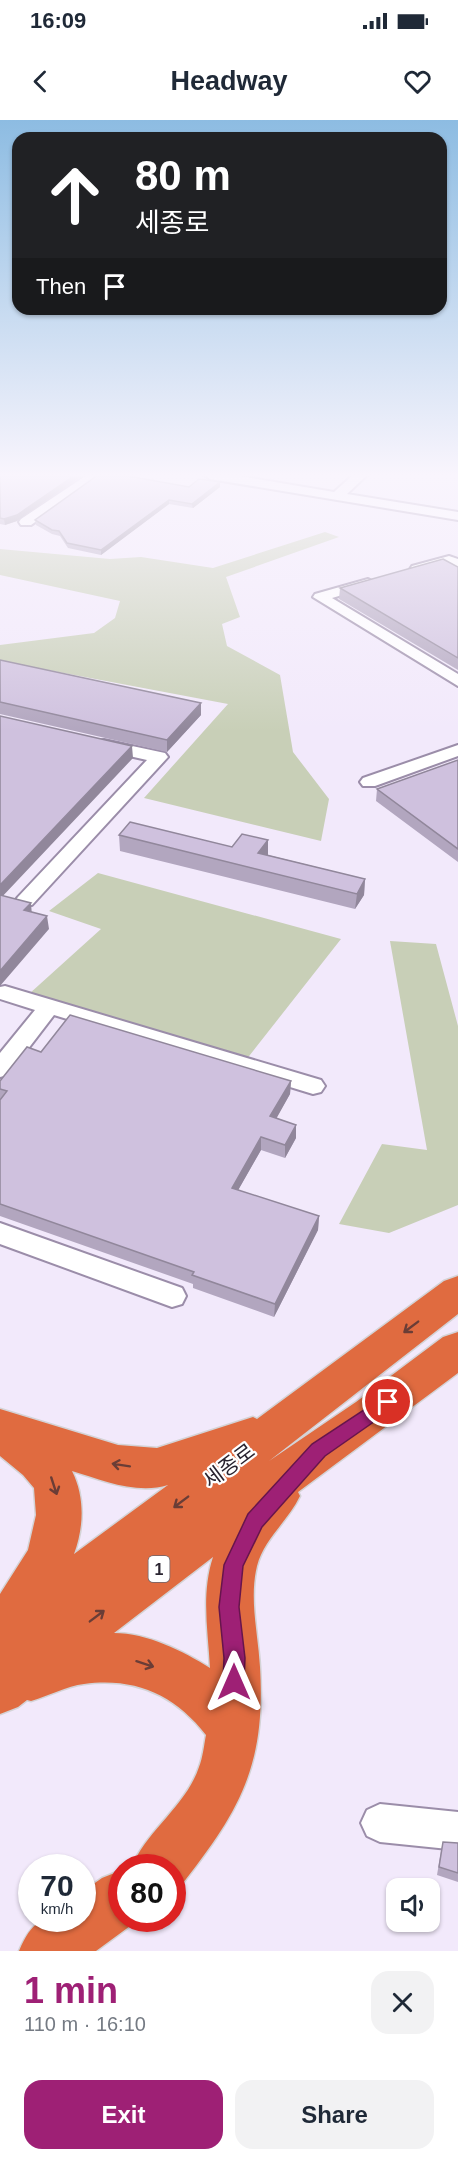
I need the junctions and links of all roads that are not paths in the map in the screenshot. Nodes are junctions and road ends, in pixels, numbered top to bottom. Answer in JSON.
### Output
{"nodes":[{"id":1,"x":447,"y":560,"type":"edge"},
{"id":2,"x":406,"y":572,"type":"edge"},
{"id":3,"x":385,"y":578,"type":"edge"},
{"id":4,"x":458,"y":681,"type":"edge"},
{"id":5,"x":91,"y":742,"type":"edge"},
{"id":6,"x":458,"y":750,"type":"edge"},
{"id":7,"x":369,"y":782,"type":"dead end"},
{"id":8,"x":25,"y":901,"type":"edge"},
{"id":9,"x":5,"y":993,"type":"dead end"},
{"id":10,"x":49,"y":1007,"type":"junction"},
{"id":11,"x":0,"y":1069,"type":"edge"},
{"id":12,"x":313,"y":1086,"type":"dead end"},
{"id":13,"x":0,"y":1233,"type":"edge"},
{"id":14,"x":458,"y":1292,"type":"edge"},
{"id":15,"x":172,"y":1296,"type":"dead end"},
{"id":16,"x":458,"y":1349,"type":"edge"},
{"id":17,"x":0,"y":1429,"type":"edge"},
{"id":18,"x":278,"y":1429,"type":"junction"},
{"id":19,"x":319,"y":1450,"type":"junction"},
{"id":20,"x":2,"y":1662,"type":"edge"},
{"id":21,"x":233,"y":1728,"type":"junction"},
{"id":22,"x":380,"y":1823,"type":"dead end"},
{"id":23,"x":458,"y":1831,"type":"edge"},
{"id":24,"x":170,"y":1854,"type":"edge"},
{"id":25,"x":108,"y":1908,"type":"edge"},
{"id":26,"x":48,"y":1951,"type":"edge"}],
"edges":[{"from":1,"to":2,"type":"street"},
{"from":3,"to":4,"type":"street"},
{"from":5,"to":8,"type":"street"},
{"from":6,"to":7,"type":"street"},
{"from":9,"to":10,"type":"street"},
{"from":10,"to":11,"type":"street"},
{"from":10,"to":12,"type":"street"},
{"from":13,"to":15,"type":"street"},
{"from":14,"to":18,"type":"highway","name":"세종로","number":"1","one_way":true},
{"from":16,"to":19,"type":"highway","number":"1"},
{"from":18,"to":17,"type":"highway","one_way":true},
{"from":17,"to":20,"type":"highway","one_way":true},
{"from":18,"to":20,"type":"highway","name":"세종로","number":"1","one_way":true},
{"from":20,"to":19,"type":"highway","number":"1","one_way":true},
{"from":19,"to":21,"type":"highway"},
{"from":20,"to":21,"type":"highway","one_way":true},
{"from":21,"to":24,"type":"highway"},
{"from":22,"to":23,"type":"street"},
{"from":25,"to":26,"type":"highway"}]}
